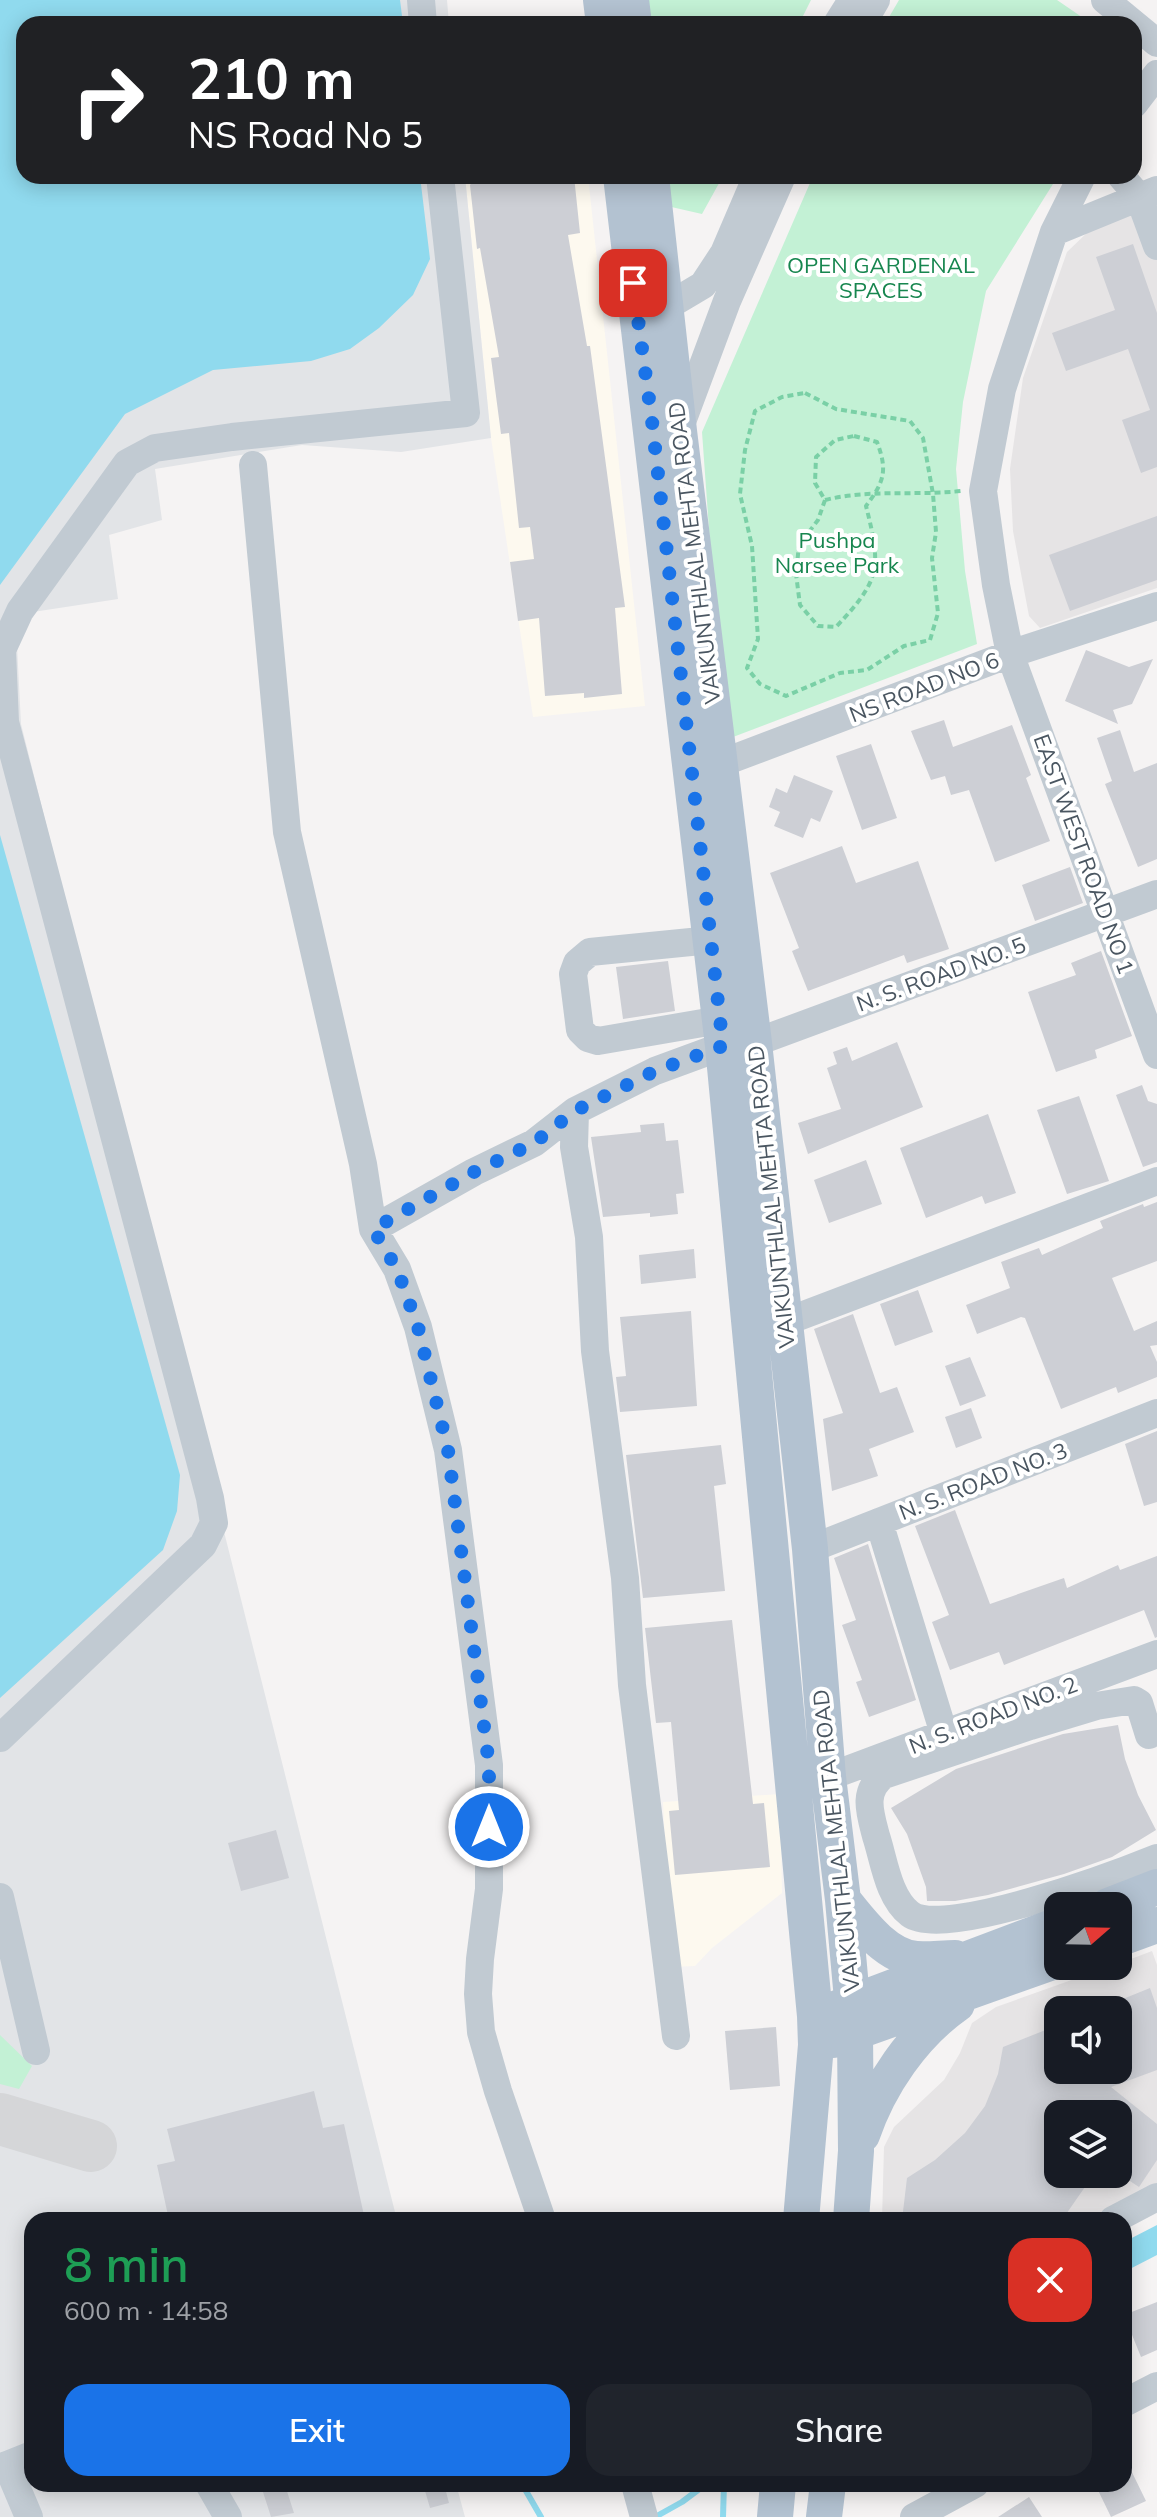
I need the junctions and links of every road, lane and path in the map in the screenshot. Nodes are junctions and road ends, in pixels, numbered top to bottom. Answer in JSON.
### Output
{"nodes":[{"id":1,"x":1105,"y":0,"type":"edge"},
{"id":2,"x":1124,"y":16,"type":"edge"},
{"id":3,"x":1157,"y":74,"type":"edge"},
{"id":4,"x":1142,"y":94,"type":"edge"},
{"id":5,"x":441,"y":184,"type":"edge"},
{"id":6,"x":622,"y":184,"type":"edge"},
{"id":7,"x":652,"y":184,"type":"edge"},
{"id":8,"x":754,"y":184,"type":"edge"},
{"id":9,"x":778,"y":184,"type":"edge"},
{"id":10,"x":1078,"y":184,"type":"edge"},
{"id":11,"x":1139,"y":188,"type":"edge"},
{"id":12,"x":1054,"y":232,"type":"junction"},
{"id":13,"x":1157,"y":246,"type":"edge"},
{"id":14,"x":703,"y":285,"type":"junction"},
{"id":15,"x":727,"y":301,"type":"junction"},
{"id":16,"x":666,"y":307,"type":"junction"},
{"id":17,"x":679,"y":431,"type":"junction"},
{"id":18,"x":253,"y":465,"type":"dead end"},
{"id":19,"x":983,"y":491,"type":"junction"},
{"id":20,"x":875,"y":493,"type":"junction"},
{"id":21,"x":933,"y":494,"type":"junction"},
{"id":22,"x":825,"y":500,"type":"junction"},
{"id":23,"x":1157,"y":606,"type":"edge"},
{"id":24,"x":1010,"y":654,"type":"junction"},
{"id":25,"x":705,"y":765,"type":"junction"},
{"id":26,"x":1157,"y":894,"type":"edge"},
{"id":27,"x":1105,"y":913,"type":"junction"},
{"id":28,"x":711,"y":940,"type":"junction"},
{"id":29,"x":732,"y":1036,"type":"junction"},
{"id":30,"x":1157,"y":1055,"type":"edge"},
{"id":31,"x":575,"y":1111,"type":"junction"},
{"id":32,"x":1157,"y":1181,"type":"edge"},
{"id":33,"x":373,"y":1229,"type":"junction"},
{"id":34,"x":785,"y":1322,"type":"junction"},
{"id":35,"x":1157,"y":1413,"type":"edge"},
{"id":36,"x":879,"y":1522,"type":"junction"},
{"id":37,"x":810,"y":1549,"type":"junction"},
{"id":38,"x":1157,"y":1654,"type":"edge"},
{"id":39,"x":1075,"y":1699,"type":"junction"},
{"id":40,"x":944,"y":1734,"type":"junction"},
{"id":41,"x":1149,"y":1735,"type":"dead end"},
{"id":42,"x":0,"y":1738,"type":"edge"},
{"id":43,"x":895,"y":1768,"type":"junction"},
{"id":44,"x":828,"y":1777,"type":"junction"},
{"id":45,"x":1157,"y":1858,"type":"edge"},
{"id":46,"x":1157,"y":1887,"type":"edge"},
{"id":47,"x":893,"y":1892,"type":"junction"},
{"id":48,"x":0,"y":1897,"type":"edge"},
{"id":49,"x":1132,"y":1897,"type":"edge"},
{"id":50,"x":843,"y":1900,"type":"junction"},
{"id":51,"x":1157,"y":1925,"type":"edge"},
{"id":52,"x":1044,"y":1933,"type":"edge"},
{"id":53,"x":1132,"y":1934,"type":"edge"},
{"id":54,"x":1044,"y":1962,"type":"edge"},
{"id":55,"x":977,"y":1972,"type":"junction"},
{"id":56,"x":853,"y":2018,"type":"junction"},
{"id":57,"x":816,"y":2031,"type":"junction"},
{"id":58,"x":676,"y":2036,"type":"dead end"},
{"id":59,"x":36,"y":2051,"type":"dead end"},
{"id":60,"x":856,"y":2151,"type":"junction"},
{"id":61,"x":1157,"y":2197,"type":"edge"},
{"id":62,"x":539,"y":2212,"type":"edge"},
{"id":63,"x":802,"y":2212,"type":"edge"},
{"id":64,"x":852,"y":2212,"type":"edge"},
{"id":65,"x":1128,"y":2212,"type":"edge"},
{"id":66,"x":1157,"y":2386,"type":"edge"},
{"id":67,"x":1132,"y":2399,"type":"edge"},
{"id":68,"x":13,"y":2463,"type":"edge"},
{"id":69,"x":214,"y":2492,"type":"edge"},
{"id":70,"x":777,"y":2492,"type":"edge"},
{"id":71,"x":827,"y":2492,"type":"edge"},
{"id":72,"x":960,"y":2492,"type":"edge"},
{"id":73,"x":29,"y":2517,"type":"edge"},
{"id":74,"x":228,"y":2517,"type":"edge"},
{"id":75,"x":775,"y":2517,"type":"edge"},
{"id":76,"x":824,"y":2517,"type":"edge"},
{"id":77,"x":914,"y":2517,"type":"edge"}],
"edges":[{"from":1,"to":2,"type":"street"},
{"from":3,"to":4,"type":"street"},
{"from":5,"to":42,"type":"street"},
{"from":6,"to":25,"type":"main road","name":"VAIKUNTHLAL MEHTA ROAD"},
{"from":7,"to":16,"type":"main road","name":"VAIKUNTHLAL MEHTA ROAD"},
{"from":8,"to":14,"type":"street"},
{"from":9,"to":15,"type":"street"},
{"from":10,"to":12,"type":"street","name":"EAST WEST ROAD NO 1"},
{"from":11,"to":12,"type":"street"},
{"from":11,"to":13,"type":"street"},
{"from":12,"to":19,"type":"street","name":"EAST WEST ROAD NO 1"},
{"from":14,"to":15,"type":"street"},
{"from":14,"to":16,"type":"street"},
{"from":15,"to":17,"type":"street"},
{"from":16,"to":17,"type":"main road","name":"VAIKUNTHLAL MEHTA ROAD"},
{"from":17,"to":25,"type":"main road","name":"VAIKUNTHLAL MEHTA ROAD"},
{"from":18,"to":33,"type":"street"},
{"from":19,"to":21,"type":"path"},
{"from":19,"to":24,"type":"street","name":"EAST WEST ROAD NO 1"},
{"from":20,"to":21,"type":"path"},
{"from":20,"to":22,"type":"path"},
{"from":20,"to":22,"type":"path"},
{"from":20,"to":22,"type":"path"},
{"from":21,"to":21,"type":"path"},
{"from":23,"to":24,"type":"street","name":"NS ROAD NO 6"},
{"from":24,"to":25,"type":"street","name":"NS ROAD NO 6"},
{"from":24,"to":27,"type":"street","name":"EAST WEST ROAD NO 1"},
{"from":25,"to":28,"type":"main road","name":"VAIKUNTHLAL MEHTA ROAD"},
{"from":25,"to":29,"type":"main road","name":"VAIKUNTHLAL MEHTA ROAD"},
{"from":26,"to":27,"type":"street","name":"N. S. ROAD NO. 5"},
{"from":27,"to":29,"type":"street","name":"N. S. ROAD NO. 5"},
{"from":27,"to":30,"type":"street","name":"EAST WEST ROAD NO 1"},
{"from":28,"to":29,"type":"main road","name":"VAIKUNTHLAL MEHTA ROAD"},
{"from":28,"to":29,"type":"street"},
{"from":29,"to":31,"type":"street"},
{"from":29,"to":34,"type":"main road","name":"VAIKUNTHLAL MEHTA ROAD"},
{"from":29,"to":57,"type":"main road","name":"VAIKUNTHLAL MEHTA ROAD"},
{"from":31,"to":33,"type":"street"},
{"from":31,"to":58,"type":"street"},
{"from":32,"to":34,"type":"street"},
{"from":33,"to":62,"type":"street"},
{"from":34,"to":37,"type":"main road","name":"VAIKUNTHLAL MEHTA ROAD"},
{"from":35,"to":36,"type":"street","name":"N. S. ROAD NO. 3"},
{"from":36,"to":37,"type":"street","name":"N. S. ROAD NO. 3"},
{"from":36,"to":40,"type":"street"},
{"from":37,"to":44,"type":"main road","name":"VAIKUNTHLAL MEHTA ROAD"},
{"from":38,"to":39,"type":"street","name":"N. S. ROAD NO. 2"},
{"from":39,"to":40,"type":"street","name":"N. S. ROAD NO. 2"},
{"from":39,"to":41,"type":"street"},
{"from":39,"to":43,"type":"street"},
{"from":40,"to":43,"type":"street","name":"N. S. ROAD NO. 2"},
{"from":43,"to":44,"type":"street","name":"N. S. ROAD NO. 2"},
{"from":43,"to":47,"type":"street"},
{"from":44,"to":50,"type":"main road","name":"VAIKUNTHLAL MEHTA ROAD"},
{"from":45,"to":47,"type":"street"},
{"from":46,"to":49,"type":"main road"},
{"from":47,"to":50,"type":"street"},
{"from":48,"to":59,"type":"street"},
{"from":50,"to":55,"type":"main road"},
{"from":50,"to":56,"type":"main road","name":"VAIKUNTHLAL MEHTA ROAD"},
{"from":51,"to":53,"type":"main road"},
{"from":52,"to":55,"type":"main road"},
{"from":54,"to":55,"type":"main road"},
{"from":55,"to":56,"type":"main road"},
{"from":55,"to":60,"type":"main road"},
{"from":56,"to":57,"type":"main road"},
{"from":56,"to":60,"type":"main road","name":"VAIKUNTHLAL MEHTA ROAD"},
{"from":57,"to":63,"type":"main road","name":"VAIKUNTHLAL MEHTA ROAD"},
{"from":60,"to":64,"type":"main road","name":"VAIKUNTHLAL MEHTA ROAD"},
{"from":61,"to":65,"type":"street"},
{"from":66,"to":67,"type":"street"},
{"from":68,"to":73,"type":"street"},
{"from":69,"to":74,"type":"street"},
{"from":70,"to":75,"type":"main road"},
{"from":71,"to":76,"type":"main road"},
{"from":72,"to":77,"type":"street"}]}
